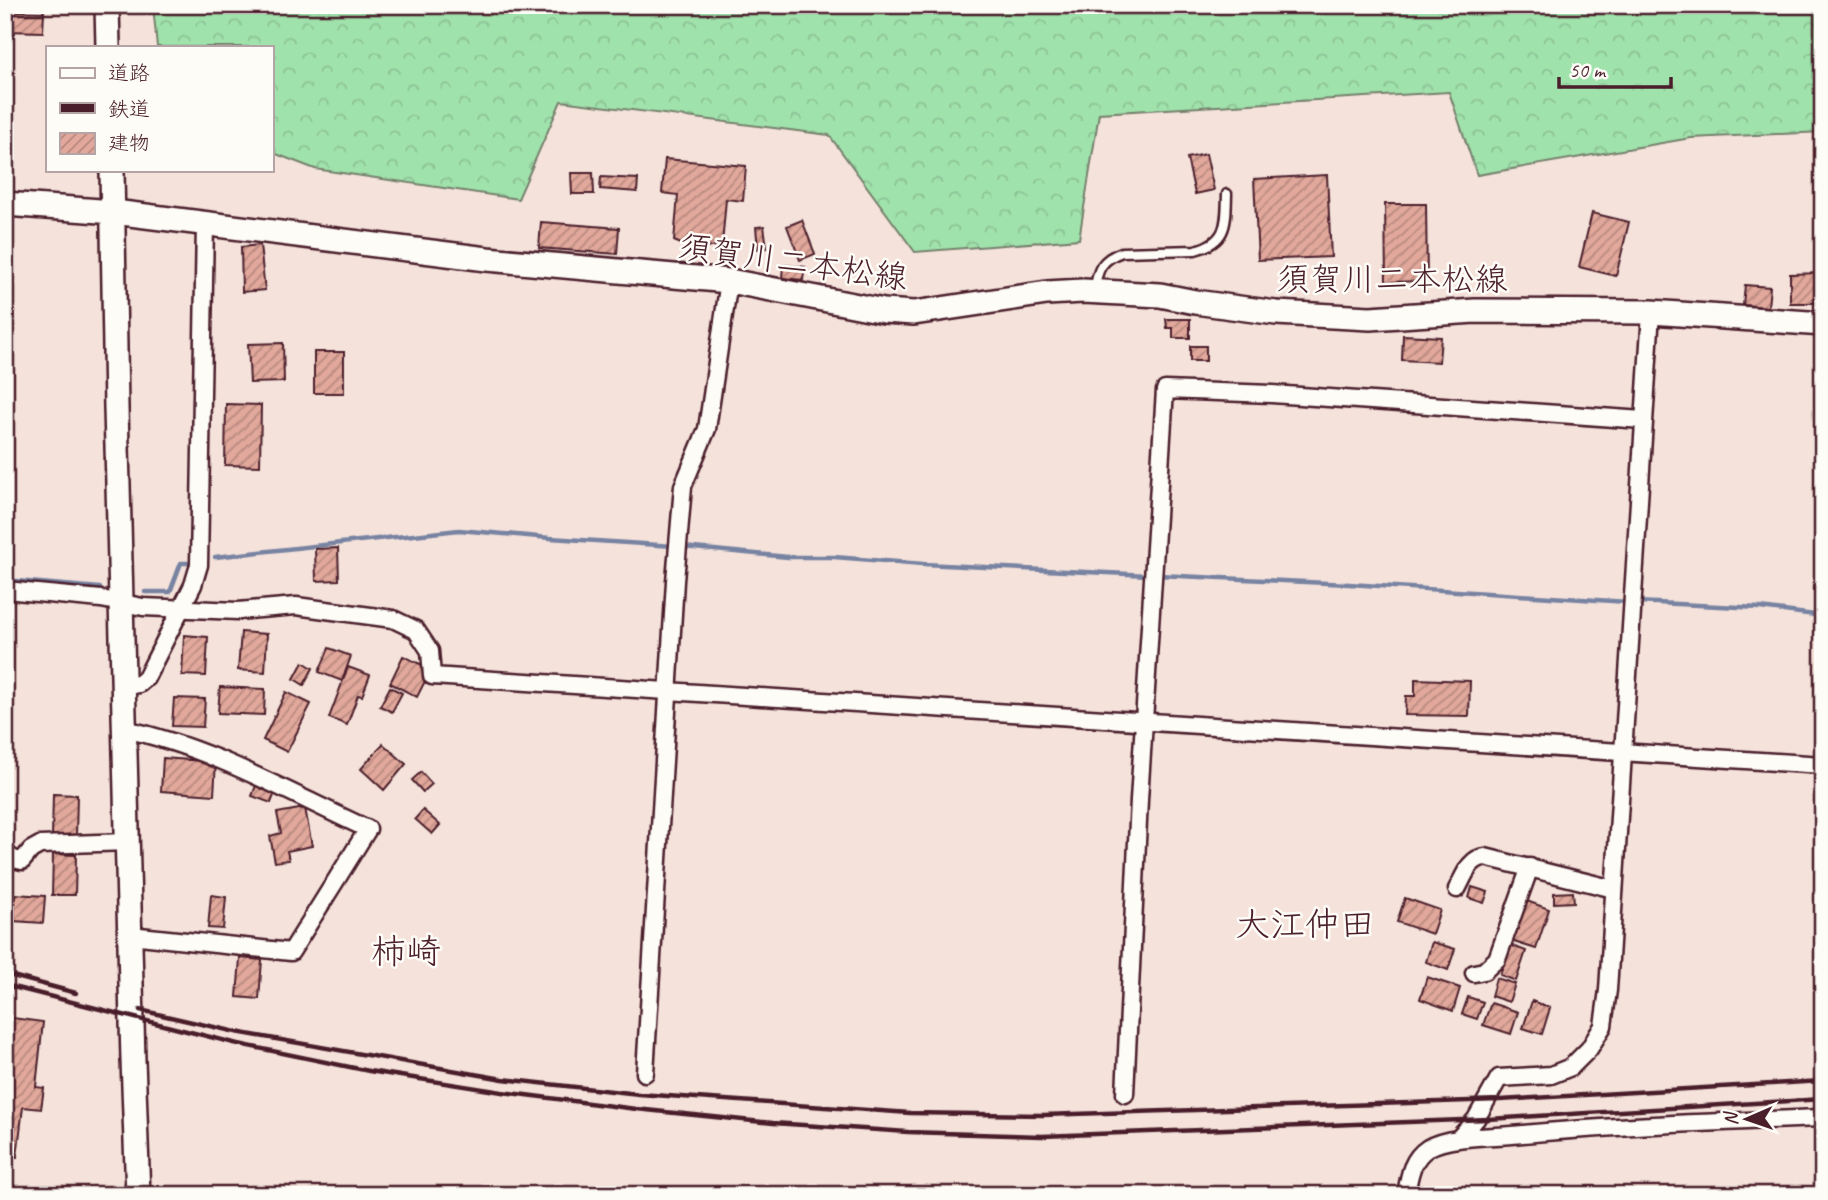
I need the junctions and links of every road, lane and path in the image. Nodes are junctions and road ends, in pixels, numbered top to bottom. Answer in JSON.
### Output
{"nodes":[{"id":1,"x":107,"y":5,"type":"edge"},
{"id":2,"x":108,"y":46,"type":"edge"},
{"id":3,"x":112,"y":172,"type":"edge"},
{"id":4,"x":1227,"y":194,"type":"dead end"},
{"id":5,"x":5,"y":204,"type":"edge"},
{"id":6,"x":114,"y":212,"type":"junction"},
{"id":7,"x":205,"y":224,"type":"junction"},
{"id":8,"x":729,"y":281,"type":"junction"},
{"id":9,"x":1095,"y":292,"type":"junction"},
{"id":10,"x":1651,"y":312,"type":"junction"},
{"id":11,"x":1823,"y":324,"type":"edge"},
{"id":12,"x":1643,"y":420,"type":"junction"},
{"id":13,"x":5,"y":590,"type":"edge"},
{"id":14,"x":121,"y":603,"type":"junction"},
{"id":15,"x":181,"y":609,"type":"junction"},
{"id":16,"x":123,"y":686,"type":"junction"},
{"id":17,"x":670,"y":692,"type":"junction"},
{"id":18,"x":1145,"y":722,"type":"junction"},
{"id":19,"x":124,"y":729,"type":"junction"},
{"id":20,"x":1621,"y":753,"type":"junction"},
{"id":21,"x":1823,"y":765,"type":"edge"},
{"id":22,"x":128,"y":842,"type":"junction"},
{"id":23,"x":5,"y":853,"type":"edge"},
{"id":24,"x":1530,"y":867,"type":"junction"},
{"id":25,"x":1457,"y":889,"type":"dead end"},
{"id":26,"x":1614,"y":889,"type":"junction"},
{"id":27,"x":130,"y":935,"type":"junction"},
{"id":28,"x":1474,"y":974,"type":"dead end"},
{"id":29,"x":645,"y":1073,"type":"dead end"},
{"id":30,"x":1125,"y":1094,"type":"dead end"},
{"id":31,"x":1823,"y":1118,"type":"edge"},
{"id":32,"x":1458,"y":1139,"type":"junction"},
{"id":33,"x":138,"y":1195,"type":"edge"},
{"id":34,"x":1406,"y":1195,"type":"edge"}],
"edges":[{"from":1,"to":2,"type":"main road"},
{"from":3,"to":6,"type":"main road"},
{"from":4,"to":9,"type":"lane"},
{"from":5,"to":6,"type":"main road","name":"須賀川二本松線"},
{"from":6,"to":7,"type":"main road","name":"須賀川二本松線"},
{"from":6,"to":14,"type":"main road"},
{"from":7,"to":8,"type":"main road","name":"須賀川二本松線"},
{"from":7,"to":15,"type":"street"},
{"from":8,"to":9,"type":"main road","name":"須賀川二本松線"},
{"from":8,"to":17,"type":"street"},
{"from":9,"to":10,"type":"main road","name":"須賀川二本松線"},
{"from":10,"to":11,"type":"main road","name":"須賀川二本松線"},
{"from":10,"to":12,"type":"street"},
{"from":12,"to":18,"type":"street"},
{"from":12,"to":20,"type":"street"},
{"from":13,"to":14,"type":"street"},
{"from":14,"to":15,"type":"street"},
{"from":14,"to":16,"type":"main road"},
{"from":15,"to":16,"type":"street"},
{"from":15,"to":17,"type":"street"},
{"from":16,"to":19,"type":"main road"},
{"from":17,"to":18,"type":"street"},
{"from":17,"to":29,"type":"street"},
{"from":18,"to":20,"type":"street"},
{"from":18,"to":30,"type":"street"},
{"from":19,"to":22,"type":"main road"},
{"from":19,"to":27,"type":"street"},
{"from":20,"to":21,"type":"street"},
{"from":20,"to":26,"type":"street"},
{"from":22,"to":23,"type":"street"},
{"from":22,"to":27,"type":"main road"},
{"from":24,"to":25,"type":"street"},
{"from":24,"to":26,"type":"street"},
{"from":24,"to":28,"type":"street"},
{"from":26,"to":32,"type":"street"},
{"from":27,"to":33,"type":"main road"},
{"from":31,"to":32,"type":"street"},
{"from":32,"to":34,"type":"street"}]}
